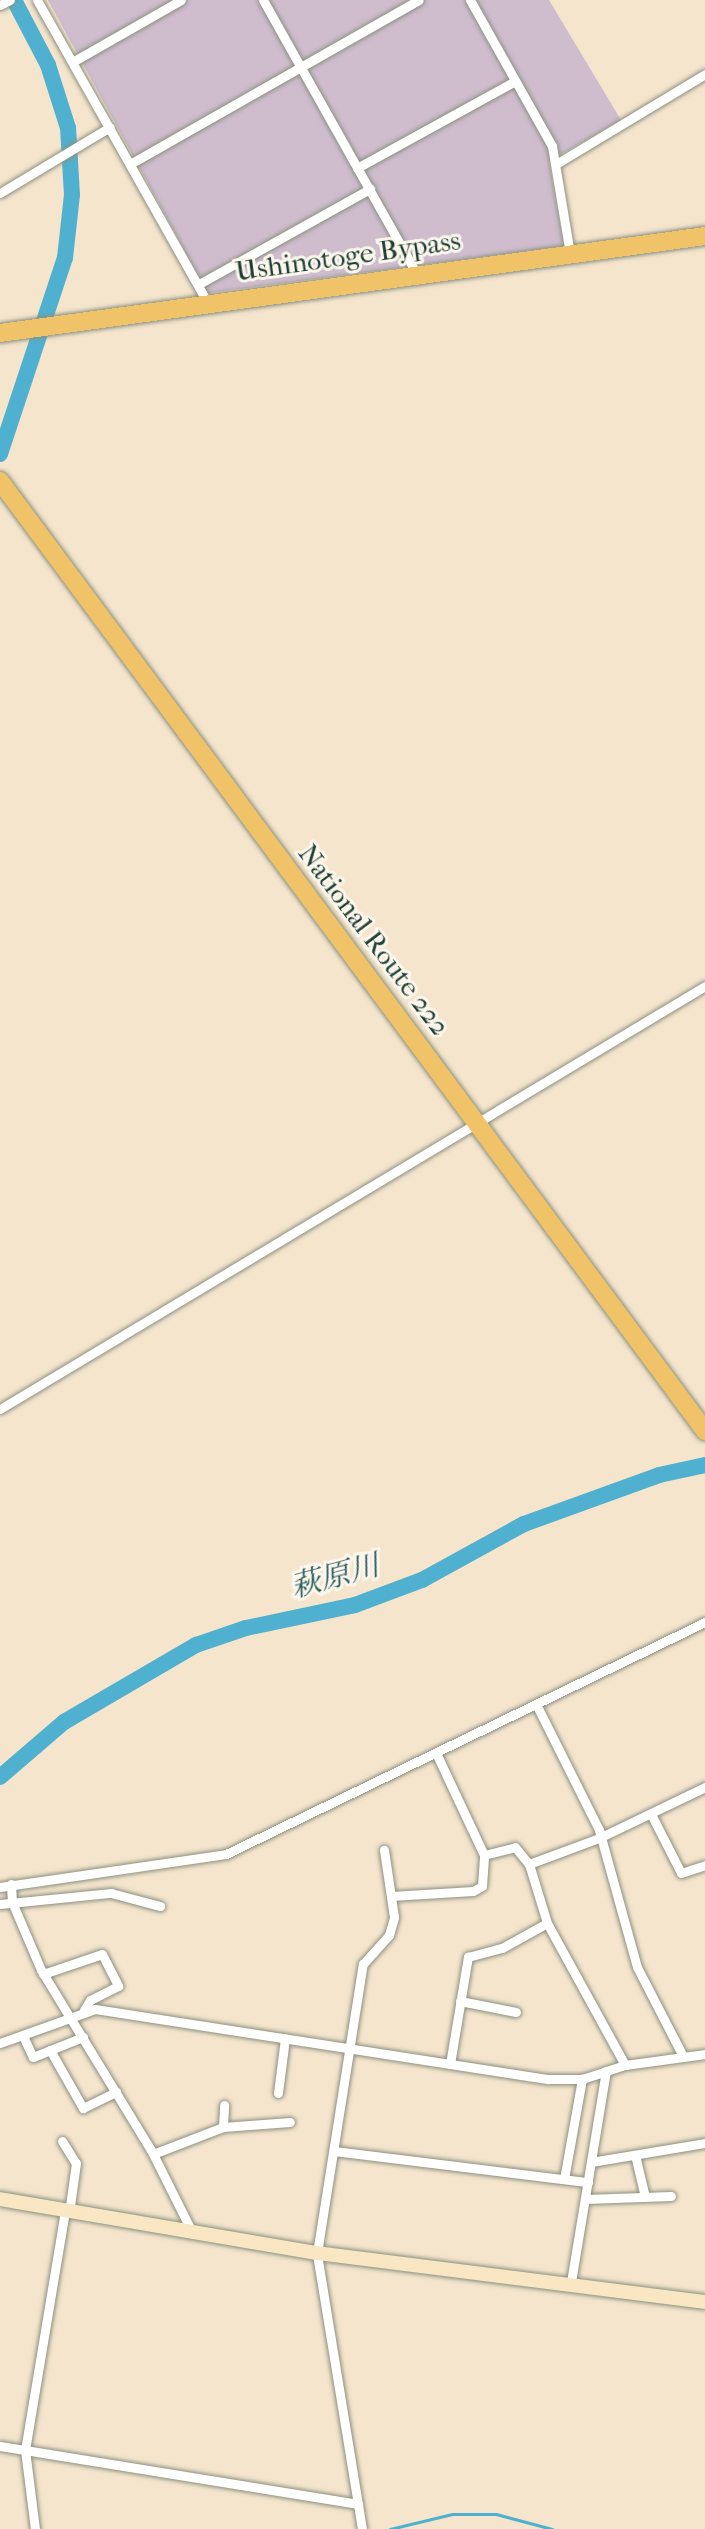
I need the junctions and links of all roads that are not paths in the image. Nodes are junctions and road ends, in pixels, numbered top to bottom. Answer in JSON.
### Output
{"nodes":[{"id":1,"x":10,"y":0,"type":"edge"},
{"id":2,"x":37,"y":0,"type":"edge"},
{"id":3,"x":181,"y":0,"type":"edge"},
{"id":4,"x":263,"y":0,"type":"edge"},
{"id":5,"x":419,"y":0,"type":"edge"},
{"id":6,"x":470,"y":0,"type":"edge"},
{"id":7,"x":0,"y":5,"type":"edge"},
{"id":8,"x":74,"y":61,"type":"junction"},
{"id":9,"x":300,"y":65,"type":"junction"},
{"id":10,"x":705,"y":74,"type":"edge"},
{"id":11,"x":515,"y":81,"type":"junction"},
{"id":12,"x":110,"y":127,"type":"junction"},
{"id":13,"x":130,"y":164,"type":"junction"},
{"id":14,"x":556,"y":164,"type":"junction"},
{"id":15,"x":357,"y":168,"type":"junction"},
{"id":16,"x":370,"y":189,"type":"junction"},
{"id":17,"x":0,"y":193,"type":"edge"},
{"id":18,"x":705,"y":236,"type":"edge"},
{"id":19,"x":570,"y":253,"type":"junction"},
{"id":20,"x":417,"y":274,"type":"junction"},
{"id":21,"x":199,"y":284,"type":"junction"},
{"id":22,"x":208,"y":305,"type":"junction"},
{"id":23,"x":9,"y":331,"type":"edge"},
{"id":24,"x":3,"y":485,"type":"edge"},
{"id":25,"x":705,"y":986,"type":"edge"},
{"id":26,"x":475,"y":1122,"type":"junction"},
{"id":27,"x":0,"y":1409,"type":"edge"},
{"id":28,"x":705,"y":1431,"type":"edge"},
{"id":29,"x":705,"y":1622,"type":"edge"},
{"id":30,"x":536,"y":1704,"type":"junction"},
{"id":31,"x":436,"y":1753,"type":"junction"},
{"id":32,"x":705,"y":1787,"type":"edge"},
{"id":33,"x":651,"y":1814,"type":"junction"},
{"id":34,"x":599,"y":1838,"type":"junction"},
{"id":35,"x":384,"y":1850,"type":"dead end"},
{"id":36,"x":484,"y":1855,"type":"junction"},
{"id":37,"x":529,"y":1864,"type":"junction"},
{"id":38,"x":705,"y":1865,"type":"edge"},
{"id":39,"x":11,"y":1884,"type":"junction"},
{"id":40,"x":0,"y":1887,"type":"edge"},
{"id":41,"x":391,"y":1896,"type":"junction"},
{"id":42,"x":12,"y":1902,"type":"junction"},
{"id":43,"x":0,"y":1904,"type":"edge"},
{"id":44,"x":160,"y":1906,"type":"dead end"},
{"id":45,"x":547,"y":1923,"type":"junction"},
{"id":46,"x":43,"y":1974,"type":"junction"},
{"id":47,"x":460,"y":2001,"type":"junction"},
{"id":48,"x":84,"y":2010,"type":"junction"},
{"id":49,"x":516,"y":2012,"type":"dead end"},
{"id":50,"x":70,"y":2017,"type":"junction"},
{"id":51,"x":23,"y":2036,"type":"junction"},
{"id":52,"x":83,"y":2037,"type":"junction"},
{"id":53,"x":285,"y":2038,"type":"junction"},
{"id":54,"x":0,"y":2043,"type":"edge"},
{"id":55,"x":350,"y":2049,"type":"junction"},
{"id":56,"x":50,"y":2050,"type":"junction"},
{"id":57,"x":682,"y":2054,"type":"junction"},
{"id":58,"x":705,"y":2054,"type":"edge"},
{"id":59,"x":450,"y":2064,"type":"junction"},
{"id":60,"x":625,"y":2065,"type":"junction"},
{"id":61,"x":606,"y":2071,"type":"junction"},
{"id":62,"x":582,"y":2079,"type":"junction"},
{"id":63,"x":116,"y":2092,"type":"junction"},
{"id":64,"x":278,"y":2093,"type":"dead end"},
{"id":65,"x":224,"y":2105,"type":"dead end"},
{"id":66,"x":290,"y":2122,"type":"dead end"},
{"id":67,"x":223,"y":2127,"type":"junction"},
{"id":68,"x":62,"y":2141,"type":"dead end"},
{"id":69,"x":705,"y":2143,"type":"edge"},
{"id":70,"x":334,"y":2151,"type":"junction"},
{"id":71,"x":153,"y":2154,"type":"junction"},
{"id":72,"x":635,"y":2155,"type":"junction"},
{"id":73,"x":591,"y":2162,"type":"junction"},
{"id":74,"x":564,"y":2179,"type":"junction"},
{"id":75,"x":588,"y":2182,"type":"junction"},
{"id":76,"x":671,"y":2196,"type":"dead end"},
{"id":77,"x":645,"y":2197,"type":"junction"},
{"id":78,"x":0,"y":2199,"type":"edge"},
{"id":79,"x":585,"y":2199,"type":"junction"},
{"id":80,"x":67,"y":2212,"type":"junction"},
{"id":81,"x":193,"y":2234,"type":"junction"},
{"id":82,"x":317,"y":2253,"type":"junction"},
{"id":83,"x":571,"y":2282,"type":"junction"},
{"id":84,"x":705,"y":2302,"type":"edge"},
{"id":85,"x":0,"y":2446,"type":"edge"},
{"id":86,"x":25,"y":2450,"type":"junction"},
{"id":87,"x":358,"y":2504,"type":"junction"},
{"id":88,"x":361,"y":2528,"type":"edge"},
{"id":89,"x":35,"y":2529,"type":"edge"}],
"edges":[{"from":1,"to":7,"type":"street"},
{"from":2,"to":8,"type":"street"},
{"from":3,"to":8,"type":"street"},
{"from":4,"to":9,"type":"street"},
{"from":5,"to":9,"type":"street"},
{"from":6,"to":11,"type":"street"},
{"from":8,"to":12,"type":"street"},
{"from":9,"to":13,"type":"street"},
{"from":9,"to":15,"type":"street"},
{"from":10,"to":14,"type":"street"},
{"from":11,"to":14,"type":"street"},
{"from":11,"to":15,"type":"street"},
{"from":12,"to":13,"type":"street"},
{"from":12,"to":17,"type":"street"},
{"from":13,"to":21,"type":"street"},
{"from":14,"to":19,"type":"street"},
{"from":15,"to":16,"type":"street"},
{"from":16,"to":20,"type":"street"},
{"from":16,"to":21,"type":"street"},
{"from":18,"to":19,"type":"highway","name":"Ushinotoge Bypass"},
{"from":19,"to":20,"type":"highway","name":"Ushinotoge Bypass"},
{"from":20,"to":22,"type":"highway","name":"Ushinotoge Bypass"},
{"from":21,"to":22,"type":"street"},
{"from":22,"to":23,"type":"highway","name":"Ushinotoge Bypass"},
{"from":24,"to":26,"type":"highway","name":"National Route 222"},
{"from":25,"to":26,"type":"street"},
{"from":26,"to":27,"type":"street"},
{"from":26,"to":28,"type":"highway","name":"National Route 222"},
{"from":29,"to":30,"type":"street"},
{"from":30,"to":31,"type":"street"},
{"from":30,"to":34,"type":"street"},
{"from":31,"to":36,"type":"street"},
{"from":31,"to":39,"type":"street"},
{"from":32,"to":33,"type":"street"},
{"from":33,"to":34,"type":"street"},
{"from":33,"to":38,"type":"street"},
{"from":34,"to":37,"type":"street"},
{"from":34,"to":57,"type":"street"},
{"from":35,"to":41,"type":"street"},
{"from":36,"to":37,"type":"street"},
{"from":36,"to":41,"type":"street"},
{"from":37,"to":45,"type":"street"},
{"from":39,"to":40,"type":"street"},
{"from":39,"to":42,"type":"street"},
{"from":41,"to":55,"type":"street"},
{"from":42,"to":43,"type":"street"},
{"from":42,"to":44,"type":"street"},
{"from":42,"to":46,"type":"street"},
{"from":45,"to":47,"type":"street"},
{"from":45,"to":60,"type":"street"},
{"from":46,"to":48,"type":"street"},
{"from":46,"to":50,"type":"street"},
{"from":47,"to":49,"type":"street"},
{"from":47,"to":59,"type":"street"},
{"from":48,"to":50,"type":"street"},
{"from":48,"to":53,"type":"street"},
{"from":50,"to":51,"type":"street"},
{"from":50,"to":52,"type":"street"},
{"from":51,"to":54,"type":"street"},
{"from":51,"to":56,"type":"street"},
{"from":52,"to":56,"type":"street"},
{"from":52,"to":63,"type":"street"},
{"from":53,"to":55,"type":"street"},
{"from":53,"to":64,"type":"street"},
{"from":55,"to":59,"type":"street"},
{"from":55,"to":70,"type":"street"},
{"from":56,"to":63,"type":"street"},
{"from":57,"to":58,"type":"street"},
{"from":57,"to":60,"type":"street"},
{"from":59,"to":62,"type":"street"},
{"from":60,"to":61,"type":"street"},
{"from":61,"to":62,"type":"street"},
{"from":61,"to":73,"type":"street"},
{"from":62,"to":74,"type":"street"},
{"from":63,"to":71,"type":"street"},
{"from":65,"to":67,"type":"street"},
{"from":66,"to":67,"type":"street"},
{"from":67,"to":71,"type":"street"},
{"from":68,"to":80,"type":"street"},
{"from":69,"to":72,"type":"street"},
{"from":70,"to":74,"type":"street"},
{"from":70,"to":82,"type":"street"},
{"from":71,"to":81,"type":"street"},
{"from":72,"to":73,"type":"street"},
{"from":72,"to":77,"type":"street"},
{"from":73,"to":75,"type":"street"},
{"from":74,"to":75,"type":"street"},
{"from":75,"to":79,"type":"street"},
{"from":76,"to":77,"type":"street"},
{"from":77,"to":79,"type":"street"},
{"from":78,"to":80,"type":"street"},
{"from":79,"to":83,"type":"street"},
{"from":80,"to":81,"type":"street"},
{"from":80,"to":86,"type":"street"},
{"from":81,"to":82,"type":"street"},
{"from":82,"to":83,"type":"street"},
{"from":82,"to":87,"type":"street"},
{"from":83,"to":84,"type":"street"},
{"from":85,"to":86,"type":"street"},
{"from":86,"to":87,"type":"street"},
{"from":86,"to":89,"type":"street"},
{"from":87,"to":88,"type":"street"}]}
